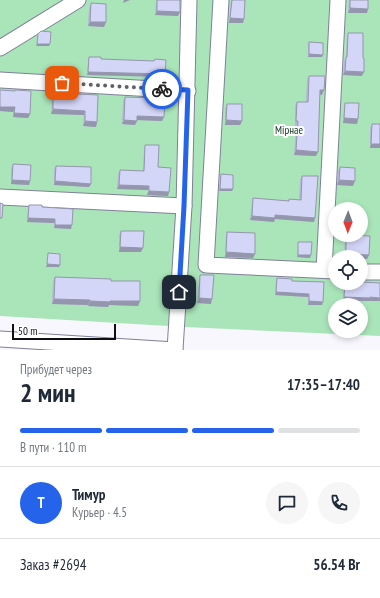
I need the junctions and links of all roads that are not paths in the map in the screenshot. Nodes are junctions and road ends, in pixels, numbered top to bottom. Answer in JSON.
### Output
{"nodes":[{"id":1,"x":78,"y":0,"type":"edge"},
{"id":2,"x":189,"y":0,"type":"edge"},
{"id":3,"x":221,"y":0,"type":"edge"},
{"id":4,"x":338,"y":0,"type":"edge"},
{"id":5,"x":0,"y":48,"type":"edge"},
{"id":6,"x":0,"y":80,"type":"edge"},
{"id":7,"x":188,"y":90,"type":"junction"},
{"id":8,"x":0,"y":198,"type":"edge"},
{"id":9,"x":184,"y":206,"type":"junction"},
{"id":10,"x":331,"y":250,"type":"edge"},
{"id":11,"x":328,"y":271,"type":"edge"},
{"id":12,"x":368,"y":272,"type":"edge"},
{"id":13,"x":380,"y":272,"type":"edge"},
{"id":14,"x":0,"y":339,"type":"edge"},
{"id":15,"x":175,"y":350,"type":"edge"}],
"edges":[{"from":1,"to":5,"type":"street"},
{"from":2,"to":7,"type":"street"},
{"from":3,"to":11,"type":"street"},
{"from":4,"to":10,"type":"street"},
{"from":6,"to":7,"type":"street"},
{"from":7,"to":9,"type":"street"},
{"from":8,"to":9,"type":"street"},
{"from":9,"to":15,"type":"street"},
{"from":12,"to":13,"type":"street"},
{"from":14,"to":15,"type":"street"}]}
